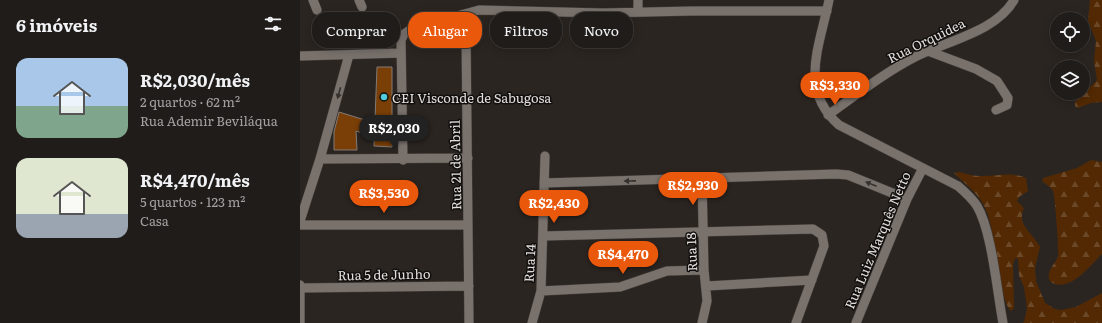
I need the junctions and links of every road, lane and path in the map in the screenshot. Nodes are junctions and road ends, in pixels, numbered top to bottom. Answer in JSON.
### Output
{"nodes":[{"id":1,"x":313,"y":0,"type":"edge"},
{"id":2,"x":638,"y":0,"type":"edge"},
{"id":3,"x":830,"y":0,"type":"edge"},
{"id":4,"x":1014,"y":0,"type":"edge"},
{"id":5,"x":318,"y":10,"type":"dead end"},
{"id":6,"x":827,"y":11,"type":"junction"},
{"id":7,"x":472,"y":12,"type":"edge"},
{"id":8,"x":638,"y":12,"type":"junction"},
{"id":9,"x":408,"y":30,"type":"edge"},
{"id":10,"x":466,"y":48,"type":"edge"},
{"id":11,"x":928,"y":51,"type":"junction"},
{"id":12,"x":401,"y":53,"type":"junction"},
{"id":13,"x":349,"y":55,"type":"junction"},
{"id":14,"x":300,"y":56,"type":"edge"},
{"id":15,"x":996,"y":110,"type":"dead end"},
{"id":16,"x":828,"y":115,"type":"junction"},
{"id":17,"x":545,"y":156,"type":"dead end"},
{"id":18,"x":468,"y":158,"type":"junction"},
{"id":19,"x":320,"y":159,"type":"junction"},
{"id":20,"x":403,"y":160,"type":"junction"},
{"id":21,"x":923,"y":168,"type":"junction"},
{"id":22,"x":702,"y":179,"type":"junction"},
{"id":23,"x":544,"y":183,"type":"junction"},
{"id":24,"x":907,"y":199,"type":"junction"},
{"id":25,"x":300,"y":221,"type":"edge"},
{"id":26,"x":300,"y":225,"type":"edge"},
{"id":27,"x":468,"y":225,"type":"junction"},
{"id":28,"x":704,"y":232,"type":"junction"},
{"id":29,"x":544,"y":236,"type":"junction"},
{"id":30,"x":704,"y":270,"type":"junction"},
{"id":31,"x":812,"y":280,"type":"junction"},
{"id":32,"x":469,"y":286,"type":"junction"},
{"id":33,"x":707,"y":286,"type":"junction"},
{"id":34,"x":300,"y":287,"type":"edge"},
{"id":35,"x":541,"y":291,"type":"junction"},
{"id":36,"x":300,"y":323,"type":"edge"},
{"id":37,"x":469,"y":323,"type":"edge"},
{"id":38,"x":532,"y":323,"type":"edge"},
{"id":39,"x":702,"y":323,"type":"edge"},
{"id":40,"x":796,"y":323,"type":"edge"},
{"id":41,"x":856,"y":323,"type":"edge"},
{"id":42,"x":1003,"y":323,"type":"edge"}],
"edges":[{"from":1,"to":5,"type":"street"},
{"from":2,"to":8,"type":"street"},
{"from":3,"to":6,"type":"street"},
{"from":4,"to":11,"type":"street","name":"Rua Orquidea"},
{"from":6,"to":8,"type":"street"},
{"from":6,"to":16,"type":"street"},
{"from":7,"to":8,"type":"street"},
{"from":9,"to":12,"type":"street"},
{"from":10,"to":18,"type":"street","name":"Rua 21 de Abril"},
{"from":11,"to":15,"type":"street"},
{"from":11,"to":16,"type":"street","name":"Rua Orquidea"},
{"from":12,"to":13,"type":"street"},
{"from":12,"to":20,"type":"street"},
{"from":13,"to":14,"type":"street"},
{"from":13,"to":19,"type":"street","one_way":true},
{"from":16,"to":21,"type":"street"},
{"from":17,"to":23,"type":"street","name":"Rua 14"},
{"from":18,"to":20,"type":"street"},
{"from":18,"to":27,"type":"street","name":"Rua 21 de Abril"},
{"from":19,"to":20,"type":"street"},
{"from":19,"to":25,"type":"street"},
{"from":21,"to":24,"type":"street","name":"Rua Luiz Marquês Netto"},
{"from":21,"to":42,"type":"street"},
{"from":22,"to":23,"type":"street","one_way":true},
{"from":24,"to":22,"type":"street","one_way":true},
{"from":22,"to":28,"type":"street","name":"Rua 18"},
{"from":23,"to":29,"type":"street","name":"Rua 14"},
{"from":24,"to":41,"type":"street","name":"Rua Luiz Marquês Netto"},
{"from":26,"to":27,"type":"street"},
{"from":27,"to":32,"type":"street","name":"Rua 21 de Abril"},
{"from":28,"to":29,"type":"street"},
{"from":28,"to":30,"type":"street","name":"Rua 18"},
{"from":28,"to":31,"type":"street"},
{"from":29,"to":35,"type":"street","name":"Rua 14"},
{"from":30,"to":33,"type":"street","name":"Rua 18"},
{"from":30,"to":35,"type":"street"},
{"from":31,"to":33,"type":"street"},
{"from":31,"to":40,"type":"street"},
{"from":32,"to":34,"type":"street","name":"Rua 5 de Junho"},
{"from":32,"to":37,"type":"street","name":"Rua 21 de Abril"},
{"from":33,"to":39,"type":"street","name":"Rua 18"},
{"from":34,"to":36,"type":"street"},
{"from":35,"to":38,"type":"street","name":"Rua 14"}]}
